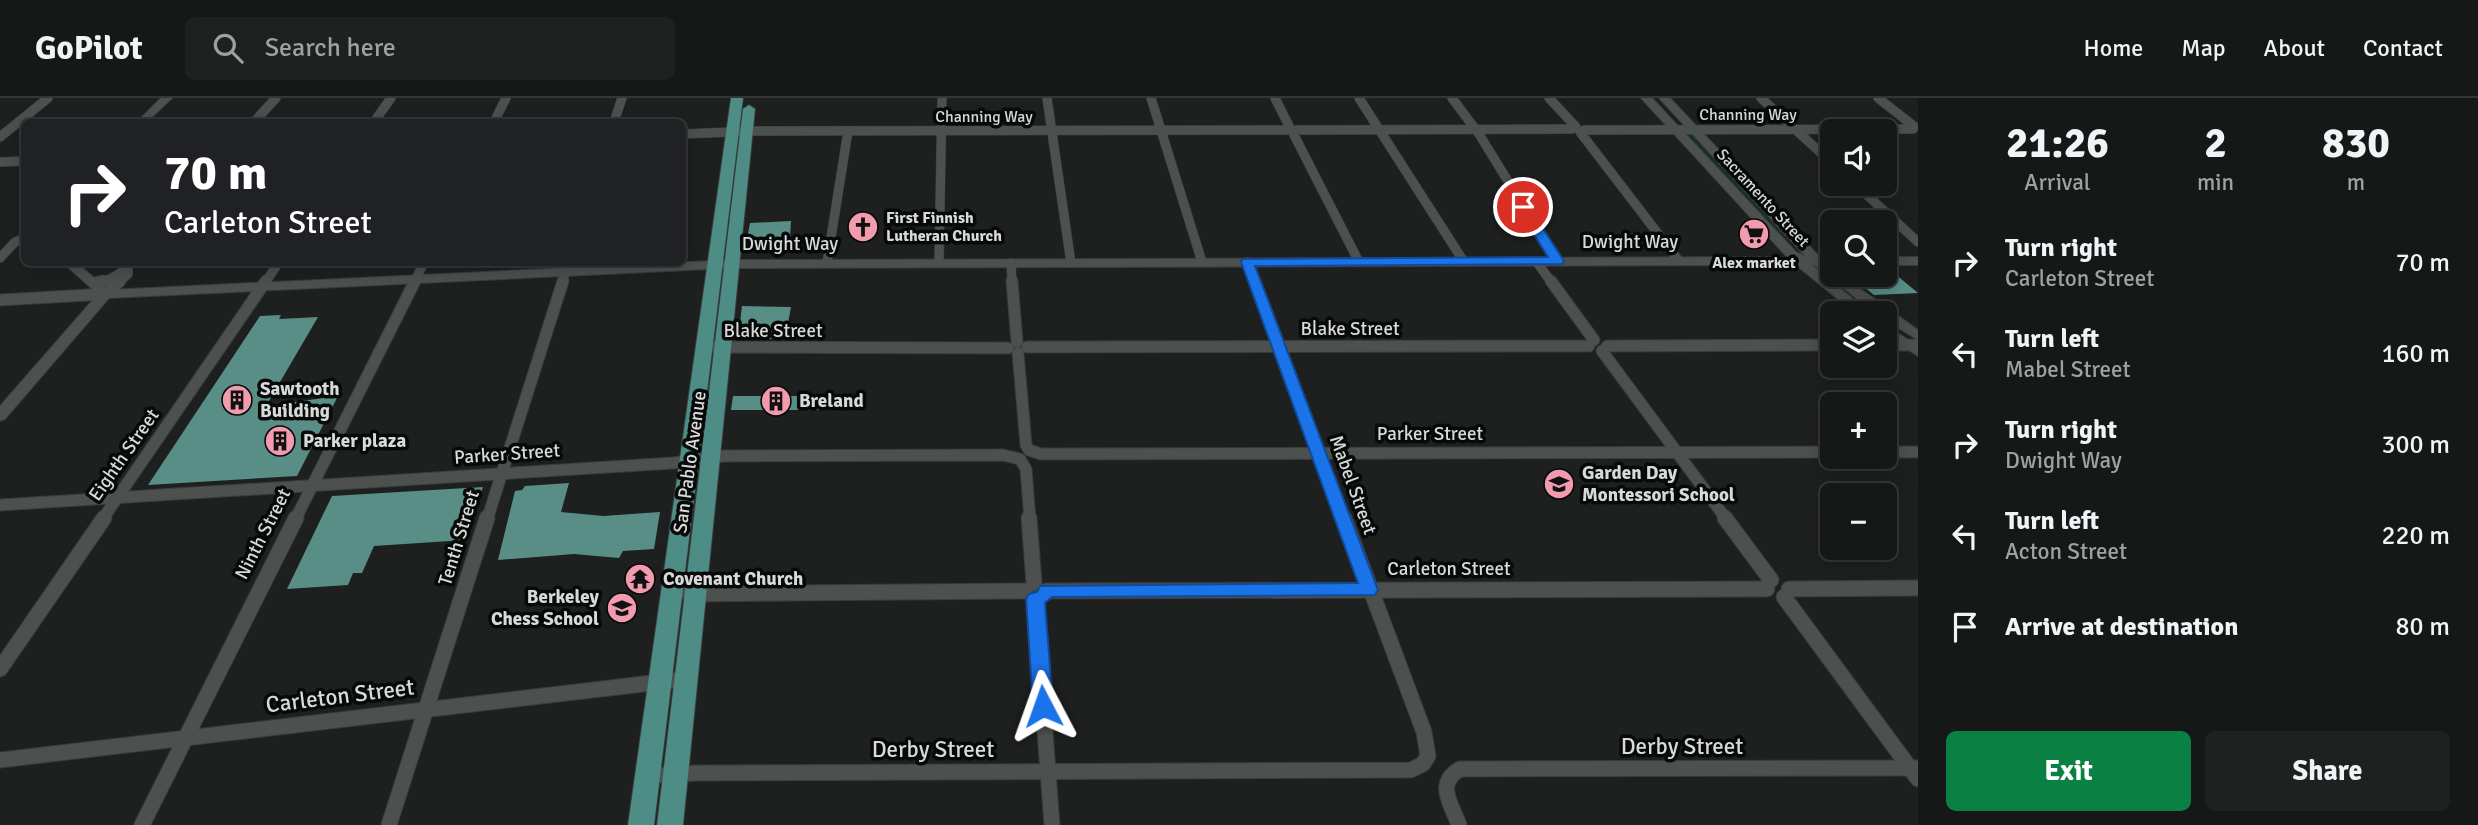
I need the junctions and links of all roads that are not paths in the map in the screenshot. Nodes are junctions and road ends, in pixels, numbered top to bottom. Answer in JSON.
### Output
{"nodes":[{"id":1,"x":48,"y":98,"type":"edge"},
{"id":2,"x":167,"y":98,"type":"edge"},
{"id":3,"x":276,"y":98,"type":"edge"},
{"id":4,"x":391,"y":98,"type":"edge"},
{"id":5,"x":506,"y":98,"type":"edge"},
{"id":6,"x":622,"y":98,"type":"edge"},
{"id":7,"x":737,"y":98,"type":"edge"},
{"id":8,"x":750,"y":98,"type":"edge"},
{"id":9,"x":942,"y":98,"type":"edge"},
{"id":10,"x":1046,"y":98,"type":"edge"},
{"id":11,"x":1151,"y":98,"type":"edge"},
{"id":12,"x":1275,"y":98,"type":"edge"},
{"id":13,"x":1359,"y":98,"type":"edge"},
{"id":14,"x":1452,"y":98,"type":"edge"},
{"id":15,"x":1549,"y":98,"type":"edge"},
{"id":16,"x":1646,"y":98,"type":"edge"},
{"id":17,"x":1664,"y":98,"type":"edge"},
{"id":18,"x":1761,"y":98,"type":"edge"},
{"id":19,"x":1878,"y":98,"type":"edge"},
{"id":20,"x":22,"y":119,"type":"edge"},
{"id":21,"x":145,"y":119,"type":"edge"},
{"id":22,"x":257,"y":119,"type":"edge"},
{"id":23,"x":376,"y":119,"type":"edge"},
{"id":24,"x":496,"y":119,"type":"edge"},
{"id":25,"x":615,"y":119,"type":"edge"},
{"id":26,"x":21,"y":120,"type":"edge"},
{"id":27,"x":1916,"y":128,"type":"edge"},
{"id":28,"x":1795,"y":129,"type":"junction"},
{"id":29,"x":1292,"y":130,"type":"junction"},
{"id":30,"x":1380,"y":130,"type":"junction"},
{"id":31,"x":1477,"y":130,"type":"junction"},
{"id":32,"x":1578,"y":130,"type":"junction"},
{"id":33,"x":1675,"y":130,"type":"junction"},
{"id":34,"x":1693,"y":130,"type":"junction"},
{"id":35,"x":848,"y":131,"type":"junction"},
{"id":36,"x":941,"y":131,"type":"junction"},
{"id":37,"x":1052,"y":131,"type":"junction"},
{"id":38,"x":1161,"y":131,"type":"junction"},
{"id":39,"x":739,"y":132,"type":"junction"},
{"id":40,"x":686,"y":134,"type":"edge"},
{"id":41,"x":0,"y":137,"type":"edge"},
{"id":42,"x":1820,"y":152,"type":"edge"},
{"id":43,"x":21,"y":161,"type":"edge"},
{"id":44,"x":0,"y":162,"type":"edge"},
{"id":45,"x":1868,"y":196,"type":"edge"},
{"id":46,"x":21,"y":239,"type":"edge"},
{"id":47,"x":1918,"y":242,"type":"edge"},
{"id":48,"x":21,"y":248,"type":"edge"},
{"id":49,"x":0,"y":259,"type":"edge"},
{"id":50,"x":1536,"y":261,"type":"junction"},
{"id":51,"x":1557,"y":261,"type":"junction"},
{"id":52,"x":1679,"y":261,"type":"junction"},
{"id":53,"x":1797,"y":261,"type":"junction"},
{"id":54,"x":1817,"y":261,"type":"junction"},
{"id":55,"x":1897,"y":261,"type":"edge"},
{"id":56,"x":1918,"y":261,"type":"edge"},
{"id":57,"x":1202,"y":262,"type":"junction"},
{"id":58,"x":1248,"y":262,"type":"junction"},
{"id":59,"x":1359,"y":262,"type":"junction"},
{"id":60,"x":1464,"y":262,"type":"junction"},
{"id":61,"x":827,"y":263,"type":"junction"},
{"id":62,"x":939,"y":263,"type":"junction"},
{"id":63,"x":1011,"y":263,"type":"junction"},
{"id":64,"x":1071,"y":263,"type":"junction"},
{"id":65,"x":1820,"y":263,"type":"edge"},
{"id":66,"x":723,"y":264,"type":"junction"},
{"id":67,"x":686,"y":265,"type":"edge"},
{"id":68,"x":73,"y":266,"type":"edge"},
{"id":69,"x":129,"y":266,"type":"edge"},
{"id":70,"x":130,"y":266,"type":"edge"},
{"id":71,"x":276,"y":266,"type":"edge"},
{"id":72,"x":422,"y":266,"type":"edge"},
{"id":73,"x":620,"y":266,"type":"edge"},
{"id":74,"x":568,"y":267,"type":"edge"},
{"id":75,"x":416,"y":279,"type":"junction"},
{"id":76,"x":94,"y":283,"type":"junction"},
{"id":77,"x":262,"y":287,"type":"junction"},
{"id":78,"x":1850,"y":287,"type":"edge"},
{"id":79,"x":105,"y":294,"type":"junction"},
{"id":80,"x":0,"y":300,"type":"edge"},
{"id":81,"x":1848,"y":301,"type":"edge"},
{"id":82,"x":1867,"y":301,"type":"edge"},
{"id":83,"x":1897,"y":326,"type":"edge"},
{"id":84,"x":1897,"y":335,"type":"edge"},
{"id":85,"x":1591,"y":343,"type":"junction"},
{"id":86,"x":1916,"y":344,"type":"edge"},
{"id":87,"x":1820,"y":345,"type":"edge"},
{"id":88,"x":1897,"y":345,"type":"edge"},
{"id":89,"x":1280,"y":347,"type":"junction"},
{"id":90,"x":714,"y":348,"type":"junction"},
{"id":91,"x":1017,"y":348,"type":"junction"},
{"id":92,"x":1604,"y":348,"type":"junction"},
{"id":93,"x":0,"y":416,"type":"edge"},
{"id":94,"x":1676,"y":452,"type":"junction"},
{"id":95,"x":1820,"y":452,"type":"edge"},
{"id":96,"x":1897,"y":452,"type":"edge"},
{"id":97,"x":1918,"y":452,"type":"edge"},
{"id":98,"x":1319,"y":453,"type":"junction"},
{"id":99,"x":700,"y":459,"type":"junction"},
{"id":100,"x":501,"y":474,"type":"junction"},
{"id":101,"x":312,"y":485,"type":"junction"},
{"id":102,"x":117,"y":497,"type":"junction"},
{"id":103,"x":0,"y":505,"type":"edge"},
{"id":104,"x":1769,"y":585,"type":"junction"},
{"id":105,"x":1918,"y":588,"type":"edge"},
{"id":106,"x":1369,"y":590,"type":"junction"},
{"id":107,"x":1035,"y":591,"type":"junction"},
{"id":108,"x":1786,"y":593,"type":"junction"},
{"id":109,"x":683,"y":594,"type":"junction"},
{"id":110,"x":0,"y":669,"type":"edge"},
{"id":111,"x":686,"y":679,"type":"junction"},
{"id":112,"x":660,"y":681,"type":"junction"},
{"id":113,"x":426,"y":709,"type":"junction"},
{"id":114,"x":184,"y":738,"type":"junction"},
{"id":115,"x":0,"y":760,"type":"edge"},
{"id":116,"x":1427,"y":762,"type":"joint"},
{"id":117,"x":1048,"y":771,"type":"junction"},
{"id":118,"x":1915,"y":772,"type":"edge"},
{"id":119,"x":676,"y":774,"type":"junction"},
{"id":120,"x":647,"y":776,"type":"junction"},
{"id":121,"x":1448,"y":776,"type":"joint"},
{"id":122,"x":142,"y":825,"type":"edge"},
{"id":123,"x":389,"y":825,"type":"edge"},
{"id":124,"x":640,"y":825,"type":"edge"},
{"id":125,"x":670,"y":825,"type":"edge"},
{"id":126,"x":1052,"y":825,"type":"edge"},
{"id":127,"x":1459,"y":825,"type":"edge"}],
"edges":[{"from":1,"to":20,"type":"street"},
{"from":2,"to":21,"type":"street"},
{"from":3,"to":22,"type":"street"},
{"from":4,"to":23,"type":"street"},
{"from":5,"to":24,"type":"street"},
{"from":6,"to":25,"type":"street"},
{"from":7,"to":39,"type":"main road","name":"San Pablo Avenue"},
{"from":8,"to":39,"type":"main road","name":"San Pablo Avenue"},
{"from":9,"to":36,"type":"street"},
{"from":10,"to":37,"type":"street"},
{"from":11,"to":38,"type":"street"},
{"from":12,"to":29,"type":"street"},
{"from":13,"to":30,"type":"street"},
{"from":14,"to":31,"type":"street"},
{"from":15,"to":32,"type":"street"},
{"from":16,"to":33,"type":"street","name":"Sacramento Street"},
{"from":17,"to":34,"type":"street","name":"Sacramento Street"},
{"from":18,"to":28,"type":"street"},
{"from":19,"to":27,"type":"street"},
{"from":26,"to":41,"type":"street"},
{"from":27,"to":28,"type":"street","name":"Channing Way"},
{"from":28,"to":34,"type":"street","name":"Channing Way"},
{"from":28,"to":42,"type":"street"},
{"from":29,"to":30,"type":"street","name":"Channing Way"},
{"from":29,"to":38,"type":"street","name":"Channing Way"},
{"from":29,"to":59,"type":"street"},
{"from":30,"to":31,"type":"street","name":"Channing Way"},
{"from":30,"to":60,"type":"street"},
{"from":31,"to":32,"type":"street","name":"Channing Way"},
{"from":31,"to":51,"type":"street"},
{"from":32,"to":33,"type":"street","name":"Channing Way"},
{"from":32,"to":52,"type":"street"},
{"from":33,"to":34,"type":"street","name":"Channing Way"},
{"from":33,"to":53,"type":"street","name":"Sacramento Street"},
{"from":34,"to":54,"type":"street","name":"Sacramento Street"},
{"from":35,"to":36,"type":"street","name":"Channing Way"},
{"from":35,"to":39,"type":"street","name":"Channing Way"},
{"from":35,"to":61,"type":"street"},
{"from":36,"to":37,"type":"street","name":"Channing Way"},
{"from":36,"to":62,"type":"street"},
{"from":37,"to":38,"type":"street","name":"Channing Way"},
{"from":37,"to":64,"type":"street"},
{"from":38,"to":57,"type":"street"},
{"from":39,"to":40,"type":"street","name":"Channing Way"},
{"from":39,"to":66,"type":"main road","name":"San Pablo Avenue"},
{"from":43,"to":44,"type":"street"},
{"from":45,"to":47,"type":"street"},
{"from":46,"to":49,"type":"street"},
{"from":48,"to":49,"type":"street"},
{"from":50,"to":51,"type":"street","name":"Dwight Way"},
{"from":50,"to":60,"type":"street","name":"Dwight Way"},
{"from":50,"to":85,"type":"street"},
{"from":51,"to":52,"type":"street","name":"Dwight Way"},
{"from":52,"to":53,"type":"street","name":"Dwight Way"},
{"from":53,"to":54,"type":"street","name":"Dwight Way"},
{"from":53,"to":81,"type":"street","name":"Sacramento Street"},
{"from":54,"to":65,"type":"street","name":"Sacramento Street"},
{"from":55,"to":56,"type":"street"},
{"from":57,"to":58,"type":"street","name":"Dwight Way"},
{"from":57,"to":64,"type":"street","name":"Dwight Way"},
{"from":58,"to":59,"type":"street","name":"Dwight Way"},
{"from":58,"to":89,"type":"street","name":"Mabel Street"},
{"from":59,"to":60,"type":"street","name":"Dwight Way"},
{"from":61,"to":62,"type":"street","name":"Dwight Way"},
{"from":61,"to":66,"type":"street","name":"Dwight Way"},
{"from":62,"to":63,"type":"street","name":"Dwight Way"},
{"from":63,"to":64,"type":"street","name":"Dwight Way"},
{"from":63,"to":91,"type":"street"},
{"from":66,"to":67,"type":"street","name":"Dwight Way"},
{"from":66,"to":90,"type":"main road","name":"San Pablo Avenue"},
{"from":68,"to":76,"type":"street"},
{"from":69,"to":76,"type":"street"},
{"from":70,"to":79,"type":"street"},
{"from":71,"to":77,"type":"street","name":"Eighth Street"},
{"from":72,"to":75,"type":"street","name":"Ninth Street"},
{"from":73,"to":74,"type":"street","name":"Dwight Way"},
{"from":74,"to":75,"type":"street","name":"Dwight Way"},
{"from":74,"to":100,"type":"street","name":"Tenth Street"},
{"from":75,"to":77,"type":"street","name":"Dwight Way"},
{"from":75,"to":101,"type":"street","name":"Ninth Street"},
{"from":76,"to":79,"type":"street"},
{"from":77,"to":79,"type":"street","name":"Dwight Way"},
{"from":77,"to":102,"type":"street","name":"Eighth Street"},
{"from":78,"to":82,"type":"street","name":"Sacramento Street"},
{"from":79,"to":80,"type":"street","name":"Dwight Way"},
{"from":79,"to":93,"type":"street"},
{"from":83,"to":86,"type":"street","name":"Sacramento Street"},
{"from":84,"to":86,"type":"street"},
{"from":85,"to":89,"type":"street","name":"Blake Street"},
{"from":85,"to":92,"type":"street"},
{"from":86,"to":88,"type":"street"},
{"from":87,"to":92,"type":"street"},
{"from":89,"to":91,"type":"street","name":"Blake Street"},
{"from":89,"to":98,"type":"street","name":"Mabel Street"},
{"from":90,"to":91,"type":"street","name":"Blake Street"},
{"from":90,"to":99,"type":"main road","name":"San Pablo Avenue"},
{"from":91,"to":98,"type":"street","name":"Parker Street"},
{"from":92,"to":94,"type":"street"},
{"from":94,"to":95,"type":"street","name":"Parker Street"},
{"from":94,"to":98,"type":"street","name":"Parker Street"},
{"from":94,"to":104,"type":"street"},
{"from":96,"to":97,"type":"street"},
{"from":98,"to":106,"type":"street","name":"Mabel Street"},
{"from":99,"to":100,"type":"street","name":"Parker Street"},
{"from":99,"to":107,"type":"street","name":"Parker Street"},
{"from":99,"to":109,"type":"main road","name":"San Pablo Avenue"},
{"from":100,"to":101,"type":"street","name":"Parker Street"},
{"from":100,"to":113,"type":"street","name":"Tenth Street"},
{"from":101,"to":102,"type":"street","name":"Parker Street"},
{"from":101,"to":114,"type":"street","name":"Ninth Street"},
{"from":102,"to":103,"type":"street","name":"Parker Street"},
{"from":102,"to":110,"type":"street","name":"Eighth Street"},
{"from":104,"to":106,"type":"street","name":"Carleton Street"},
{"from":104,"to":108,"type":"street"},
{"from":105,"to":108,"type":"street"},
{"from":106,"to":107,"type":"street","name":"Carleton Street"},
{"from":106,"to":116,"type":"street","name":"Mabel Street"},
{"from":107,"to":109,"type":"street","name":"Carleton Street"},
{"from":107,"to":117,"type":"street"},
{"from":108,"to":118,"type":"street"},
{"from":109,"to":111,"type":"main road","name":"San Pablo Avenue"},
{"from":109,"to":112,"type":"main road","name":"San Pablo Avenue"},
{"from":111,"to":112,"type":"street","name":"Carleton Street"},
{"from":111,"to":119,"type":"main road","name":"San Pablo Avenue"},
{"from":112,"to":113,"type":"street","name":"Carleton Street"},
{"from":112,"to":120,"type":"main road","name":"San Pablo Avenue"},
{"from":113,"to":114,"type":"street","name":"Carleton Street"},
{"from":113,"to":123,"type":"street","name":"Tenth Street"},
{"from":114,"to":115,"type":"street","name":"Carleton Street"},
{"from":114,"to":122,"type":"street","name":"Ninth Street"},
{"from":116,"to":117,"type":"street","name":"Derby Street"},
{"from":117,"to":119,"type":"street","name":"Derby Street"},
{"from":117,"to":126,"type":"street"},
{"from":118,"to":121,"type":"street","name":"Derby Street"},
{"from":119,"to":120,"type":"street","name":"Derby Street"},
{"from":119,"to":125,"type":"main road","name":"San Pablo Avenue"},
{"from":120,"to":124,"type":"main road","name":"San Pablo Avenue"},
{"from":121,"to":127,"type":"street"}]}
